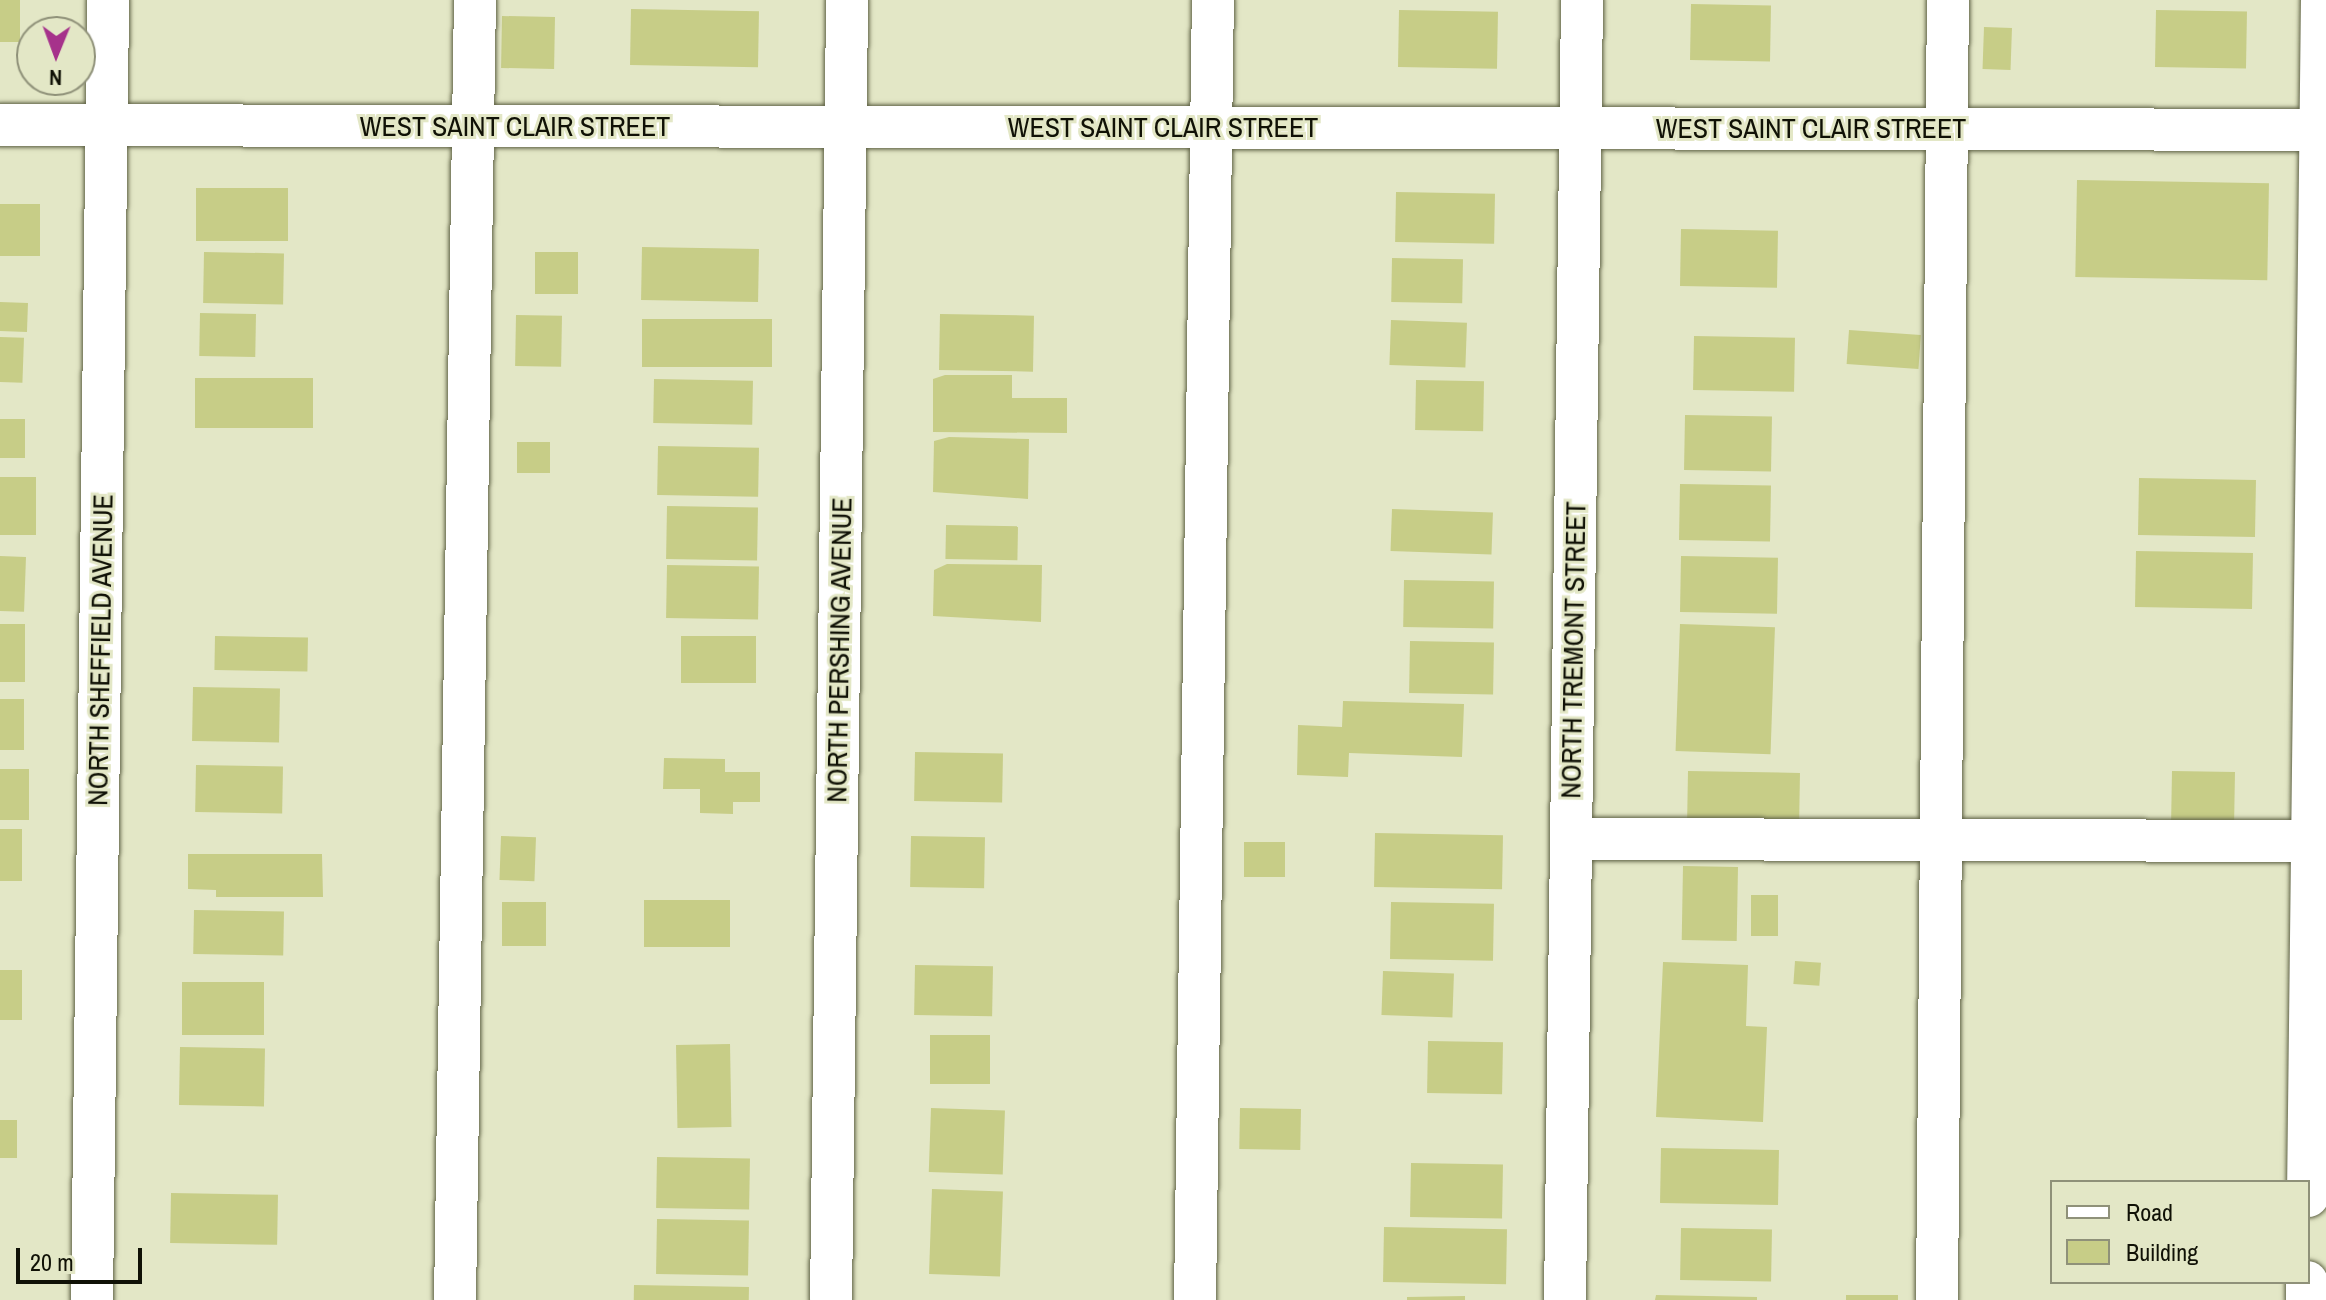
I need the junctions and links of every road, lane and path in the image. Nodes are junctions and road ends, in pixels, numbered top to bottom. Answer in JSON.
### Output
{"nodes":[{"id":1,"x":108,"y":0,"type":"edge"},
{"id":2,"x":475,"y":0,"type":"edge"},
{"id":3,"x":847,"y":0,"type":"edge"},
{"id":4,"x":1213,"y":0,"type":"edge"},
{"id":5,"x":1582,"y":0,"type":"edge"},
{"id":6,"x":1948,"y":0,"type":"edge"},
{"id":7,"x":2322,"y":0,"type":"edge"},
{"id":8,"x":0,"y":125,"type":"edge"},
{"id":9,"x":106,"y":125,"type":"junction"},
{"id":10,"x":473,"y":126,"type":"junction"},
{"id":11,"x":846,"y":126,"type":"junction"},
{"id":12,"x":1215,"y":127,"type":"junction"},
{"id":13,"x":1580,"y":128,"type":"junction"},
{"id":14,"x":1948,"y":129,"type":"junction"},
{"id":15,"x":2323,"y":130,"type":"edge"},
{"id":16,"x":1571,"y":839,"type":"junction"},
{"id":17,"x":1941,"y":839,"type":"junction"},
{"id":18,"x":2312,"y":841,"type":"junction"},
{"id":19,"x":2308,"y":1180,"type":"edge"},
{"id":20,"x":92,"y":1300,"type":"edge"},
{"id":21,"x":455,"y":1300,"type":"edge"},
{"id":22,"x":831,"y":1300,"type":"edge"},
{"id":23,"x":1195,"y":1300,"type":"edge"},
{"id":24,"x":1565,"y":1300,"type":"edge"},
{"id":25,"x":1937,"y":1300,"type":"edge"}],
"edges":[{"from":1,"to":9,"type":"street","name":"NORTH SHEFFIELD AVENUE"},
{"from":2,"to":10,"type":"street"},
{"from":3,"to":11,"type":"street","name":"NORTH PERSHING AVENUE"},
{"from":4,"to":12,"type":"street"},
{"from":5,"to":13,"type":"street","name":"NORTH TREMONT STREET"},
{"from":6,"to":14,"type":"street"},
{"from":7,"to":15,"type":"street"},
{"from":8,"to":9,"type":"street","name":"WEST SAINT CLAIR STREET"},
{"from":9,"to":10,"type":"street","name":"WEST SAINT CLAIR STREET"},
{"from":9,"to":20,"type":"street","name":"NORTH SHEFFIELD AVENUE"},
{"from":10,"to":11,"type":"street","name":"WEST SAINT CLAIR STREET"},
{"from":10,"to":21,"type":"street"},
{"from":11,"to":12,"type":"street","name":"WEST SAINT CLAIR STREET"},
{"from":11,"to":22,"type":"street","name":"NORTH PERSHING AVENUE"},
{"from":12,"to":13,"type":"street","name":"WEST SAINT CLAIR STREET"},
{"from":12,"to":23,"type":"street"},
{"from":13,"to":14,"type":"street","name":"WEST SAINT CLAIR STREET"},
{"from":13,"to":16,"type":"street","name":"NORTH TREMONT STREET"},
{"from":14,"to":15,"type":"street","name":"WEST SAINT CLAIR STREET"},
{"from":14,"to":17,"type":"street"},
{"from":15,"to":18,"type":"street"},
{"from":16,"to":17,"type":"street"},
{"from":16,"to":24,"type":"street","name":"NORTH TREMONT STREET"},
{"from":17,"to":18,"type":"street"},
{"from":17,"to":25,"type":"street"},
{"from":18,"to":19,"type":"street"}]}
